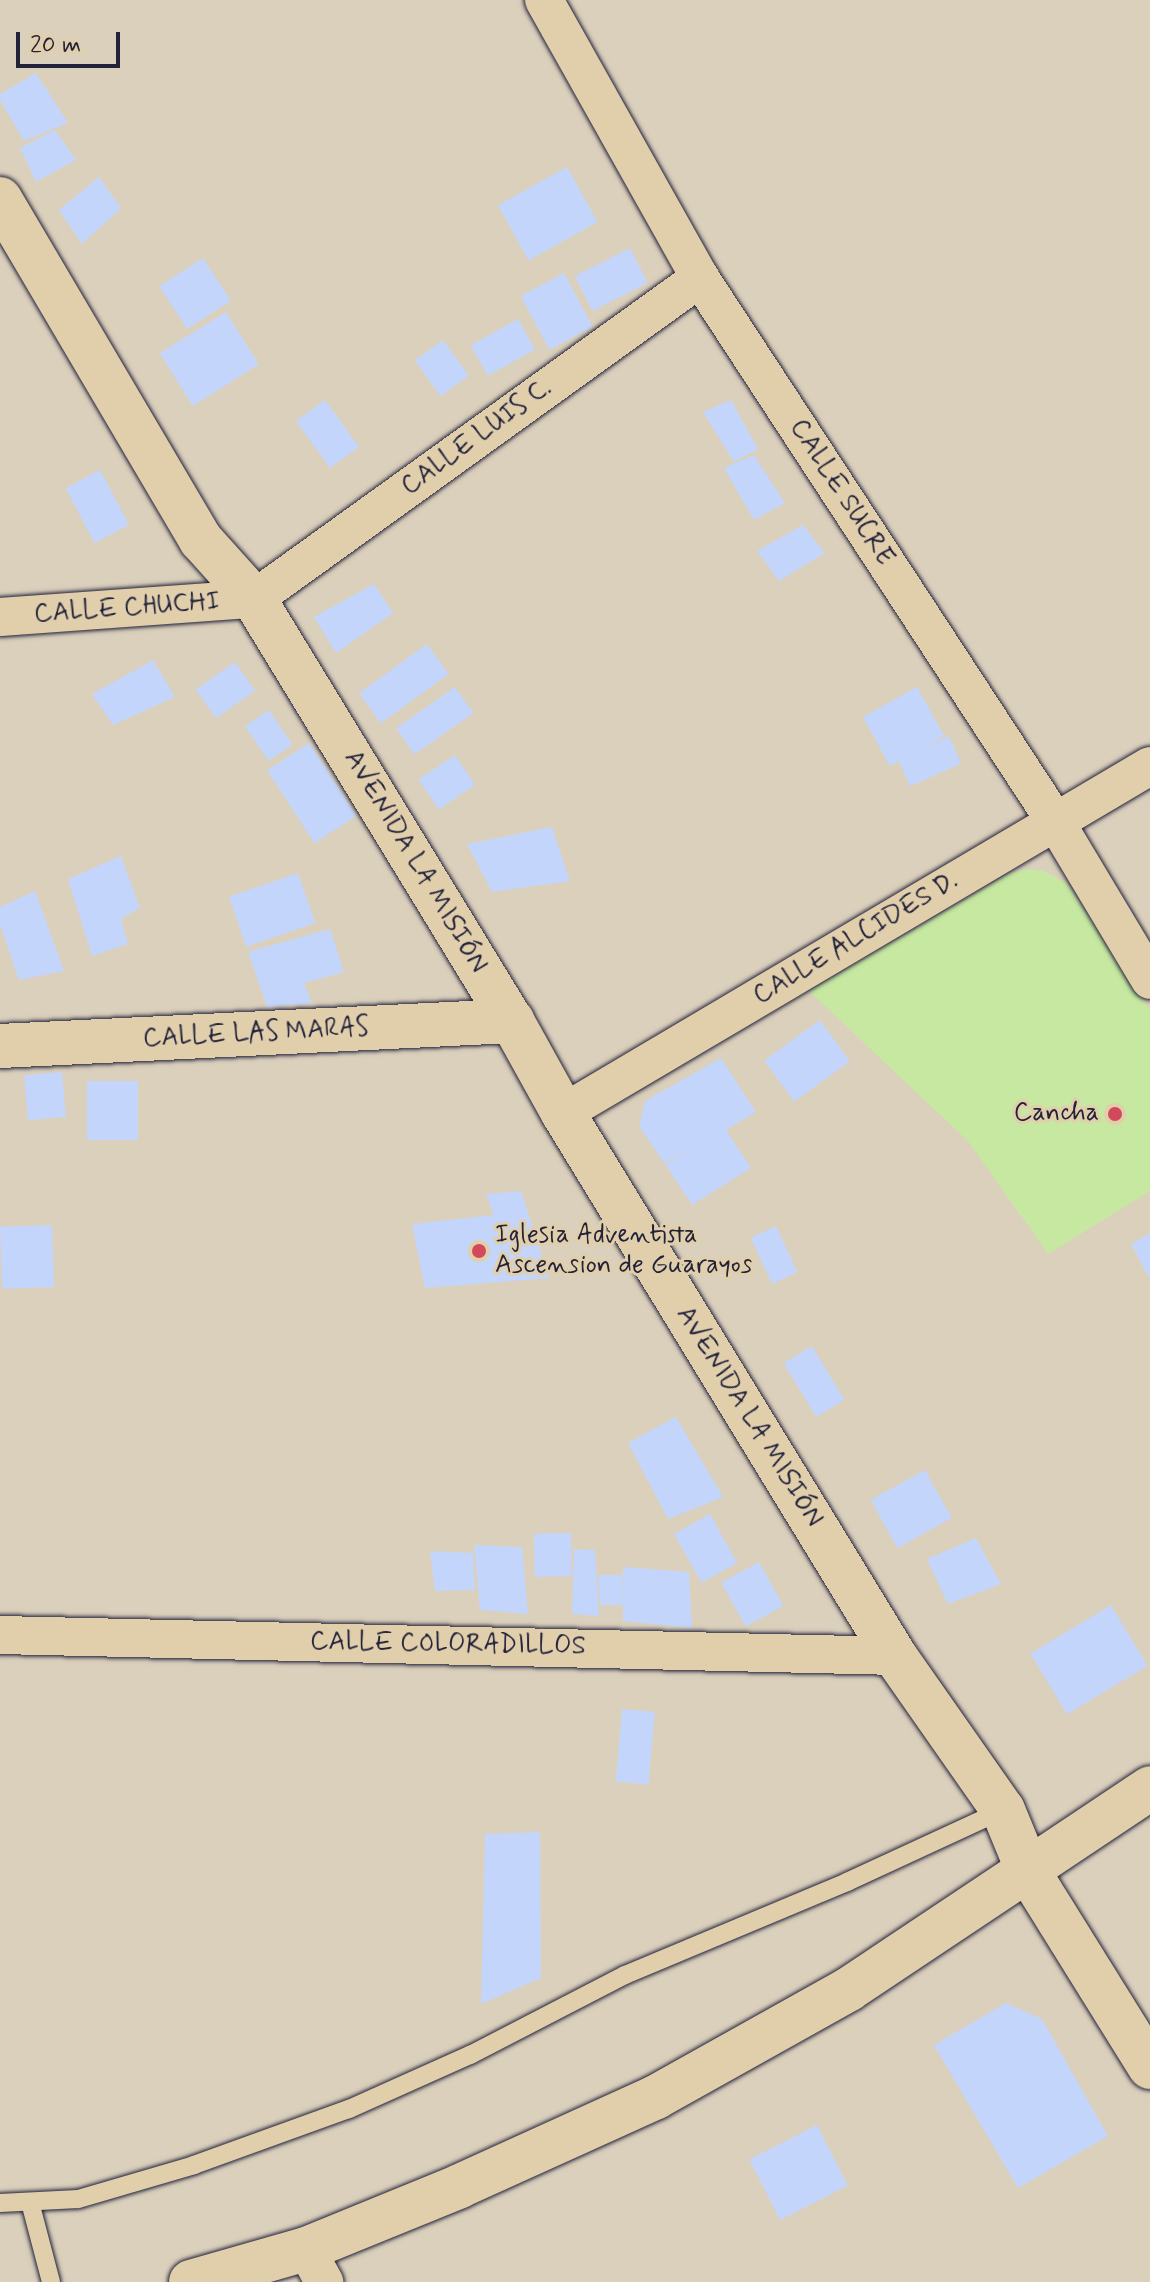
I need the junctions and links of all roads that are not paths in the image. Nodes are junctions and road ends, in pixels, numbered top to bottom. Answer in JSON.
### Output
{"nodes":[{"id":1,"x":544,"y":0,"type":"edge"},
{"id":2,"x":0,"y":199,"type":"edge"},
{"id":3,"x":700,"y":278,"type":"junction"},
{"id":4,"x":254,"y":599,"type":"junction"},
{"id":5,"x":0,"y":617,"type":"edge"},
{"id":6,"x":1150,"y":766,"type":"edge"},
{"id":7,"x":1055,"y":821,"type":"junction"},
{"id":8,"x":1150,"y":980,"type":"edge"},
{"id":9,"x":512,"y":1021,"type":"junction"},
{"id":10,"x":0,"y":1046,"type":"edge"},
{"id":11,"x":563,"y":1113,"type":"junction"},
{"id":12,"x":0,"y":1635,"type":"edge"},
{"id":13,"x":895,"y":1656,"type":"junction"},
{"id":14,"x":1150,"y":1788,"type":"edge"},
{"id":15,"x":1003,"y":1810,"type":"junction"},
{"id":16,"x":1028,"y":1871,"type":"junction"},
{"id":17,"x":1150,"y":2067,"type":"edge"},
{"id":18,"x":30,"y":2202,"type":"junction"},
{"id":19,"x":0,"y":2203,"type":"edge"},
{"id":20,"x":315,"y":2265,"type":"edge"},
{"id":21,"x":51,"y":2282,"type":"edge"},
{"id":22,"x":191,"y":2282,"type":"edge"}],
"edges":[{"from":1,"to":3,"type":"street","name":"CALLE SUCRE"},
{"from":2,"to":4,"type":"main road","name":"AVENIDA LA MISIÓN"},
{"from":3,"to":4,"type":"street","name":"CALLE LUIS C."},
{"from":3,"to":7,"type":"street","name":"CALLE SUCRE"},
{"from":4,"to":5,"type":"street","name":"CALLE CHUCHI"},
{"from":4,"to":9,"type":"main road","name":"AVENIDA LA MISIÓN"},
{"from":6,"to":7,"type":"street","name":"CALLE ALCIDES D."},
{"from":7,"to":8,"type":"street","name":"CALLE SUCRE"},
{"from":7,"to":11,"type":"street","name":"CALLE ALCIDES D."},
{"from":9,"to":10,"type":"main road","name":"CALLE LAS MARAS"},
{"from":9,"to":11,"type":"main road","name":"AVENIDA LA MISIÓN"},
{"from":11,"to":13,"type":"main road","name":"AVENIDA LA MISIÓN"},
{"from":12,"to":13,"type":"street","name":"CALLE COLORADILLOS"},
{"from":13,"to":15,"type":"main road","name":"AVENIDA LA MISIÓN"},
{"from":14,"to":16,"type":"main road"},
{"from":15,"to":16,"type":"main road","name":"AVENIDA LA MISIÓN"},
{"from":15,"to":18,"type":"lane"},
{"from":16,"to":17,"type":"main road","name":"AVENIDA LA MISIÓN"},
{"from":16,"to":20,"type":"main road"},
{"from":18,"to":19,"type":"lane"},
{"from":18,"to":21,"type":"lane"},
{"from":20,"to":22,"type":"main road"}]}
